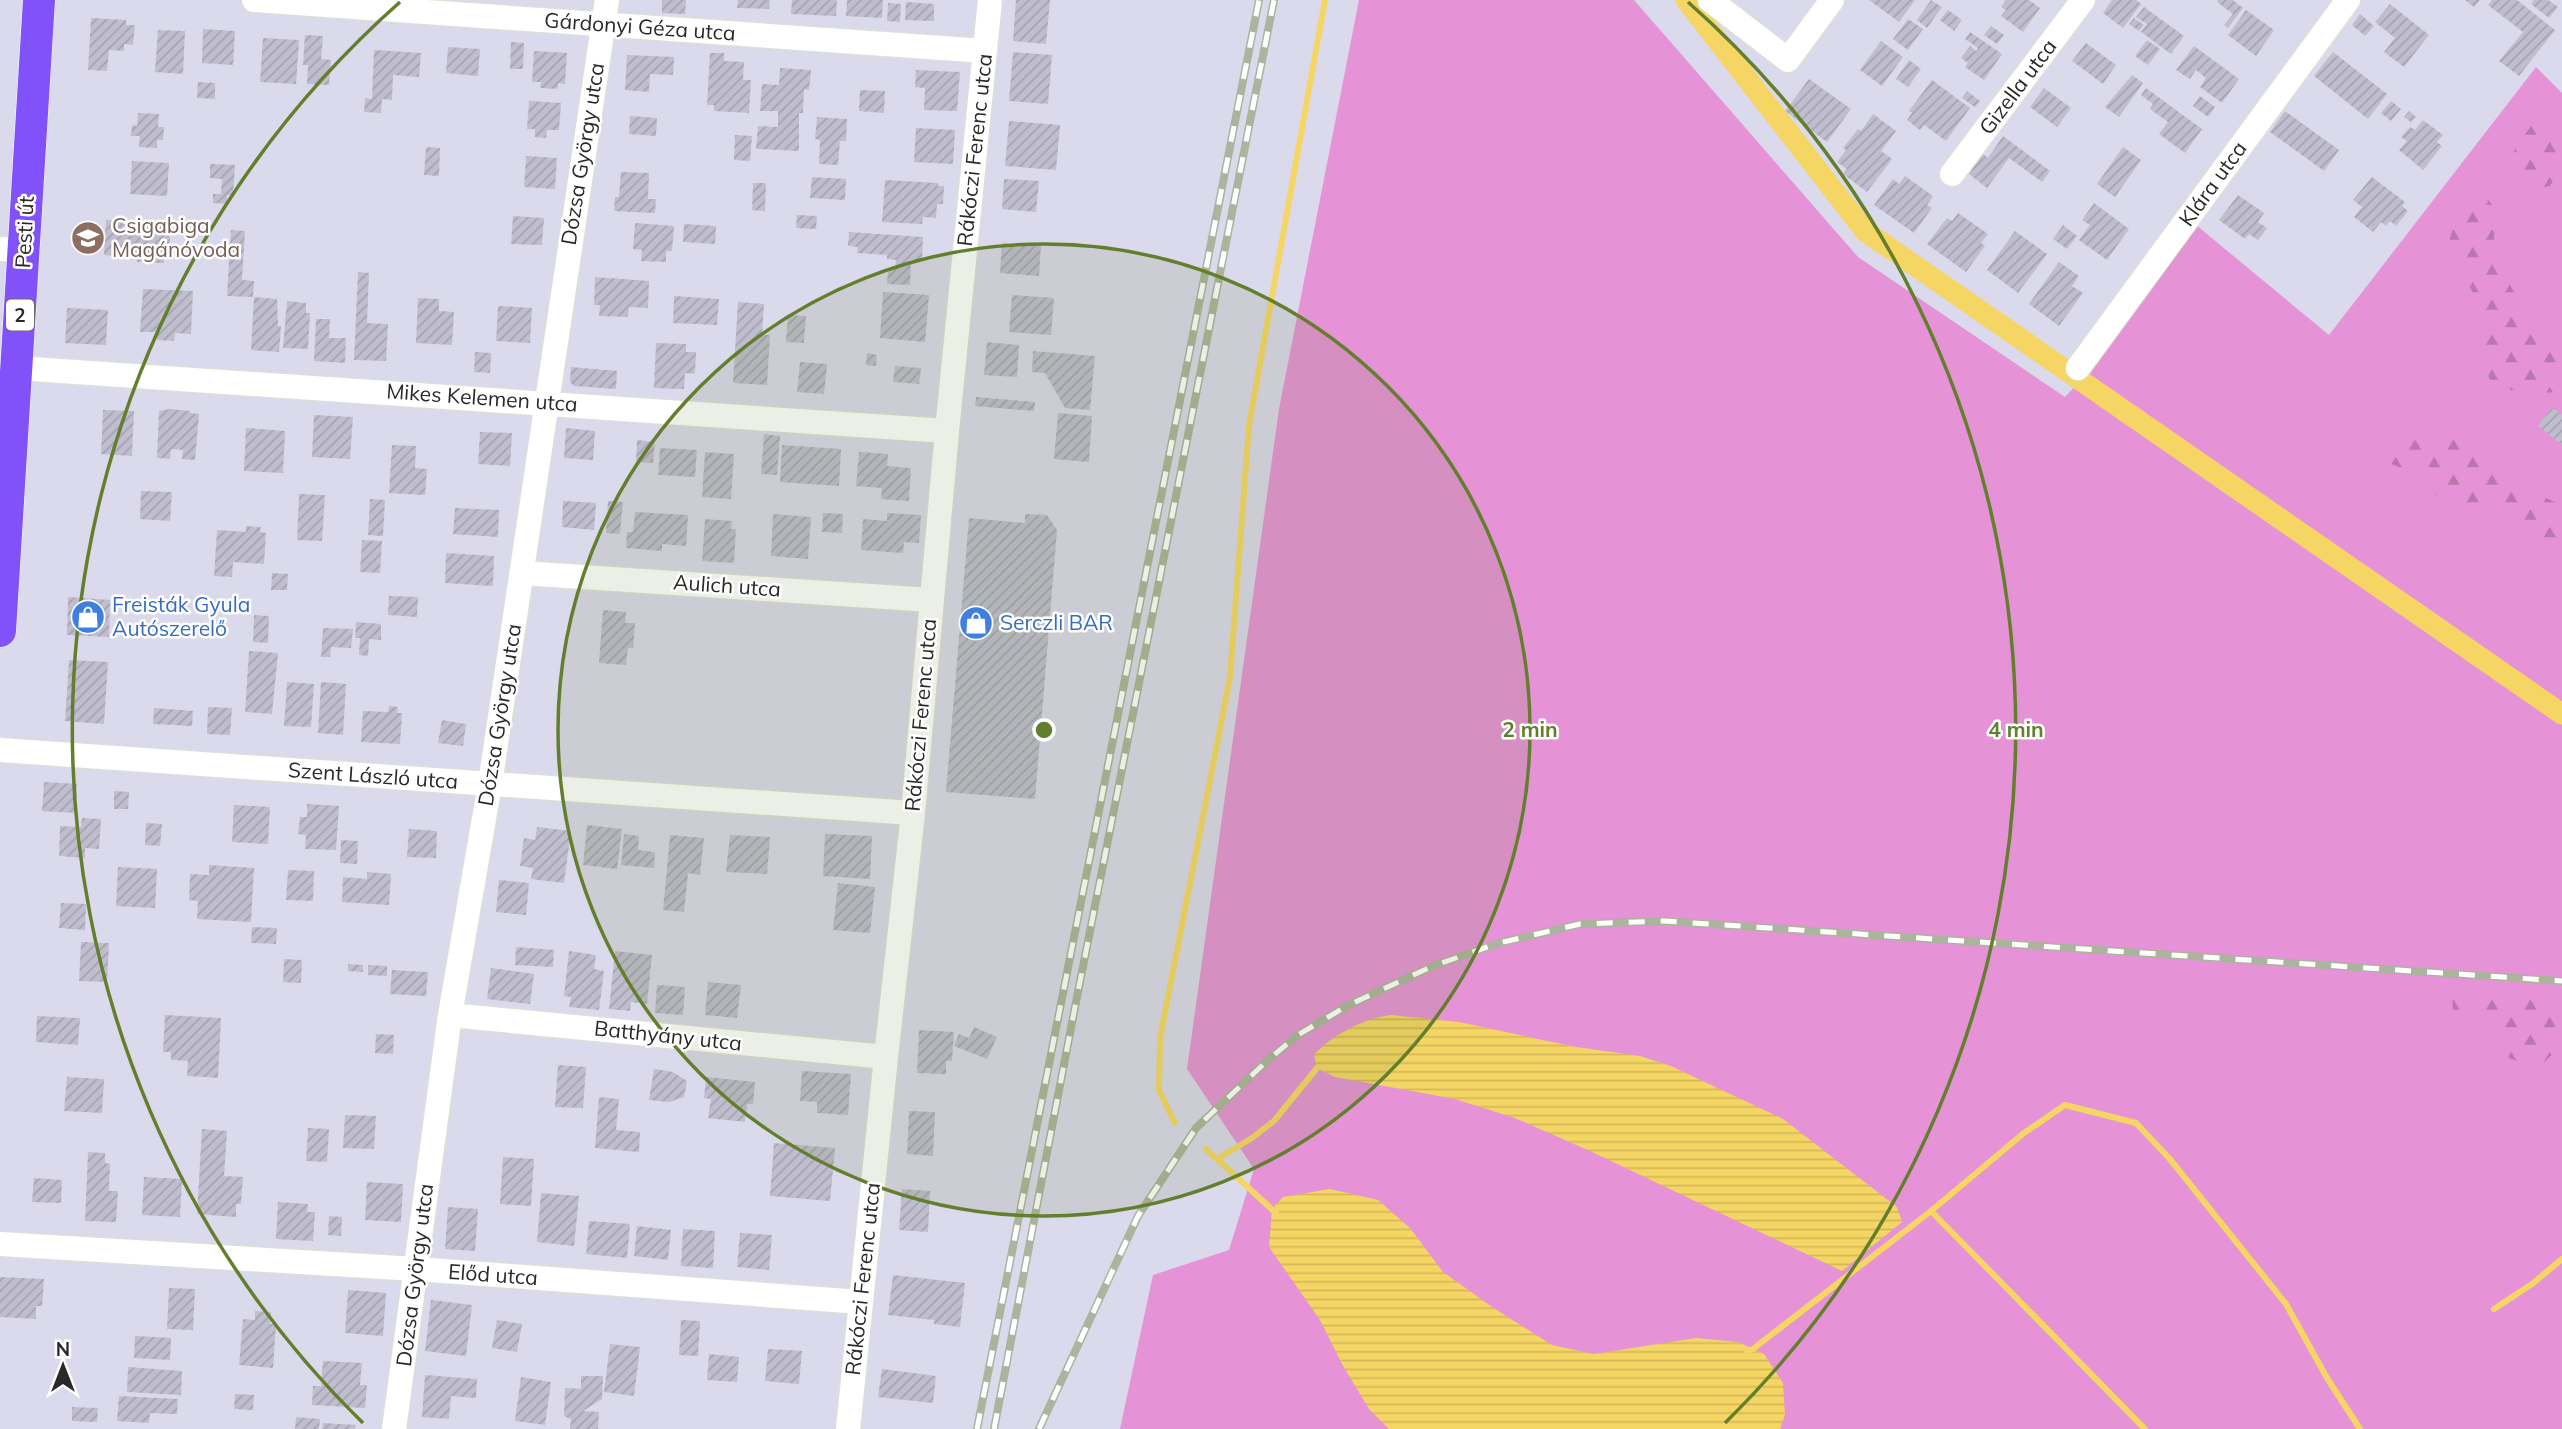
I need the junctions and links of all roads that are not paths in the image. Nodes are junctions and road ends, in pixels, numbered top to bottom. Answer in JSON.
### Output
{"nodes":[{"id":1,"x":38,"y":0,"type":"edge"},
{"id":2,"x":254,"y":0,"type":"edge"},
{"id":3,"x":990,"y":0,"type":"edge"},
{"id":4,"x":1710,"y":0,"type":"edge"},
{"id":5,"x":1832,"y":0,"type":"edge"},
{"id":6,"x":2083,"y":0,"type":"edge"},
{"id":7,"x":2348,"y":0,"type":"edge"},
{"id":8,"x":605,"y":12,"type":"edge"},
{"id":9,"x":985,"y":51,"type":"junction"},
{"id":10,"x":1952,"y":174,"type":"dead end"},
{"id":11,"x":12,"y":250,"type":"edge"},
{"id":12,"x":17,"y":368,"type":"junction"},
{"id":13,"x":2078,"y":368,"type":"dead end"},
{"id":14,"x":546,"y":402,"type":"junction"},
{"id":15,"x":947,"y":431,"type":"junction"},
{"id":16,"x":522,"y":573,"type":"junction"},
{"id":17,"x":931,"y":600,"type":"junction"},
{"id":18,"x":0,"y":631,"type":"edge"},
{"id":19,"x":0,"y":750,"type":"edge"},
{"id":20,"x":490,"y":784,"type":"junction"},
{"id":21,"x":914,"y":813,"type":"junction"},
{"id":22,"x":450,"y":1014,"type":"junction"},
{"id":23,"x":886,"y":1057,"type":"junction"},
{"id":24,"x":0,"y":1244,"type":"edge"},
{"id":25,"x":416,"y":1269,"type":"junction"},
{"id":26,"x":861,"y":1302,"type":"junction"},
{"id":27,"x":394,"y":1429,"type":"edge"},
{"id":28,"x":848,"y":1429,"type":"edge"}],
"edges":[{"from":1,"to":11,"type":"main road","name":"Pesti út","number":"2"},
{"from":2,"to":8,"type":"street","name":"Gárdonyi Géza utca"},
{"from":3,"to":9,"type":"street","name":"Rákóczi Ferenc utca"},
{"from":4,"to":5,"type":"street"},
{"from":6,"to":10,"type":"street","name":"Gizella utca"},
{"from":7,"to":13,"type":"street","name":"Klára utca"},
{"from":8,"to":9,"type":"street","name":"Gárdonyi Géza utca"},
{"from":8,"to":14,"type":"street","name":"Dózsa György utca"},
{"from":9,"to":15,"type":"street","name":"Rákóczi Ferenc utca"},
{"from":11,"to":12,"type":"main road","name":"Pesti út","number":"2"},
{"from":12,"to":14,"type":"street","name":"Mikes Kelemen utca"},
{"from":12,"to":18,"type":"main road","name":"Pesti út","number":"2"},
{"from":14,"to":15,"type":"street","name":"Mikes Kelemen utca"},
{"from":14,"to":16,"type":"street","name":"Dózsa György utca"},
{"from":15,"to":17,"type":"street","name":"Rákóczi Ferenc utca"},
{"from":16,"to":17,"type":"street","name":"Aulich utca"},
{"from":16,"to":20,"type":"street","name":"Dózsa György utca"},
{"from":17,"to":21,"type":"street","name":"Rákóczi Ferenc utca"},
{"from":19,"to":20,"type":"street","name":"Szent László utca"},
{"from":20,"to":21,"type":"street","name":"Szent László utca"},
{"from":20,"to":22,"type":"street","name":"Dózsa György utca"},
{"from":21,"to":23,"type":"street","name":"Rákóczi Ferenc utca"},
{"from":22,"to":23,"type":"street","name":"Batthyány utca"},
{"from":22,"to":25,"type":"street","name":"Dózsa György utca"},
{"from":23,"to":26,"type":"street","name":"Rákóczi Ferenc utca"},
{"from":24,"to":25,"type":"street","name":"Előd utca"},
{"from":25,"to":26,"type":"street","name":"Előd utca"},
{"from":25,"to":27,"type":"street","name":"Dózsa György utca"},
{"from":26,"to":28,"type":"street","name":"Rákóczi Ferenc utca"}]}
